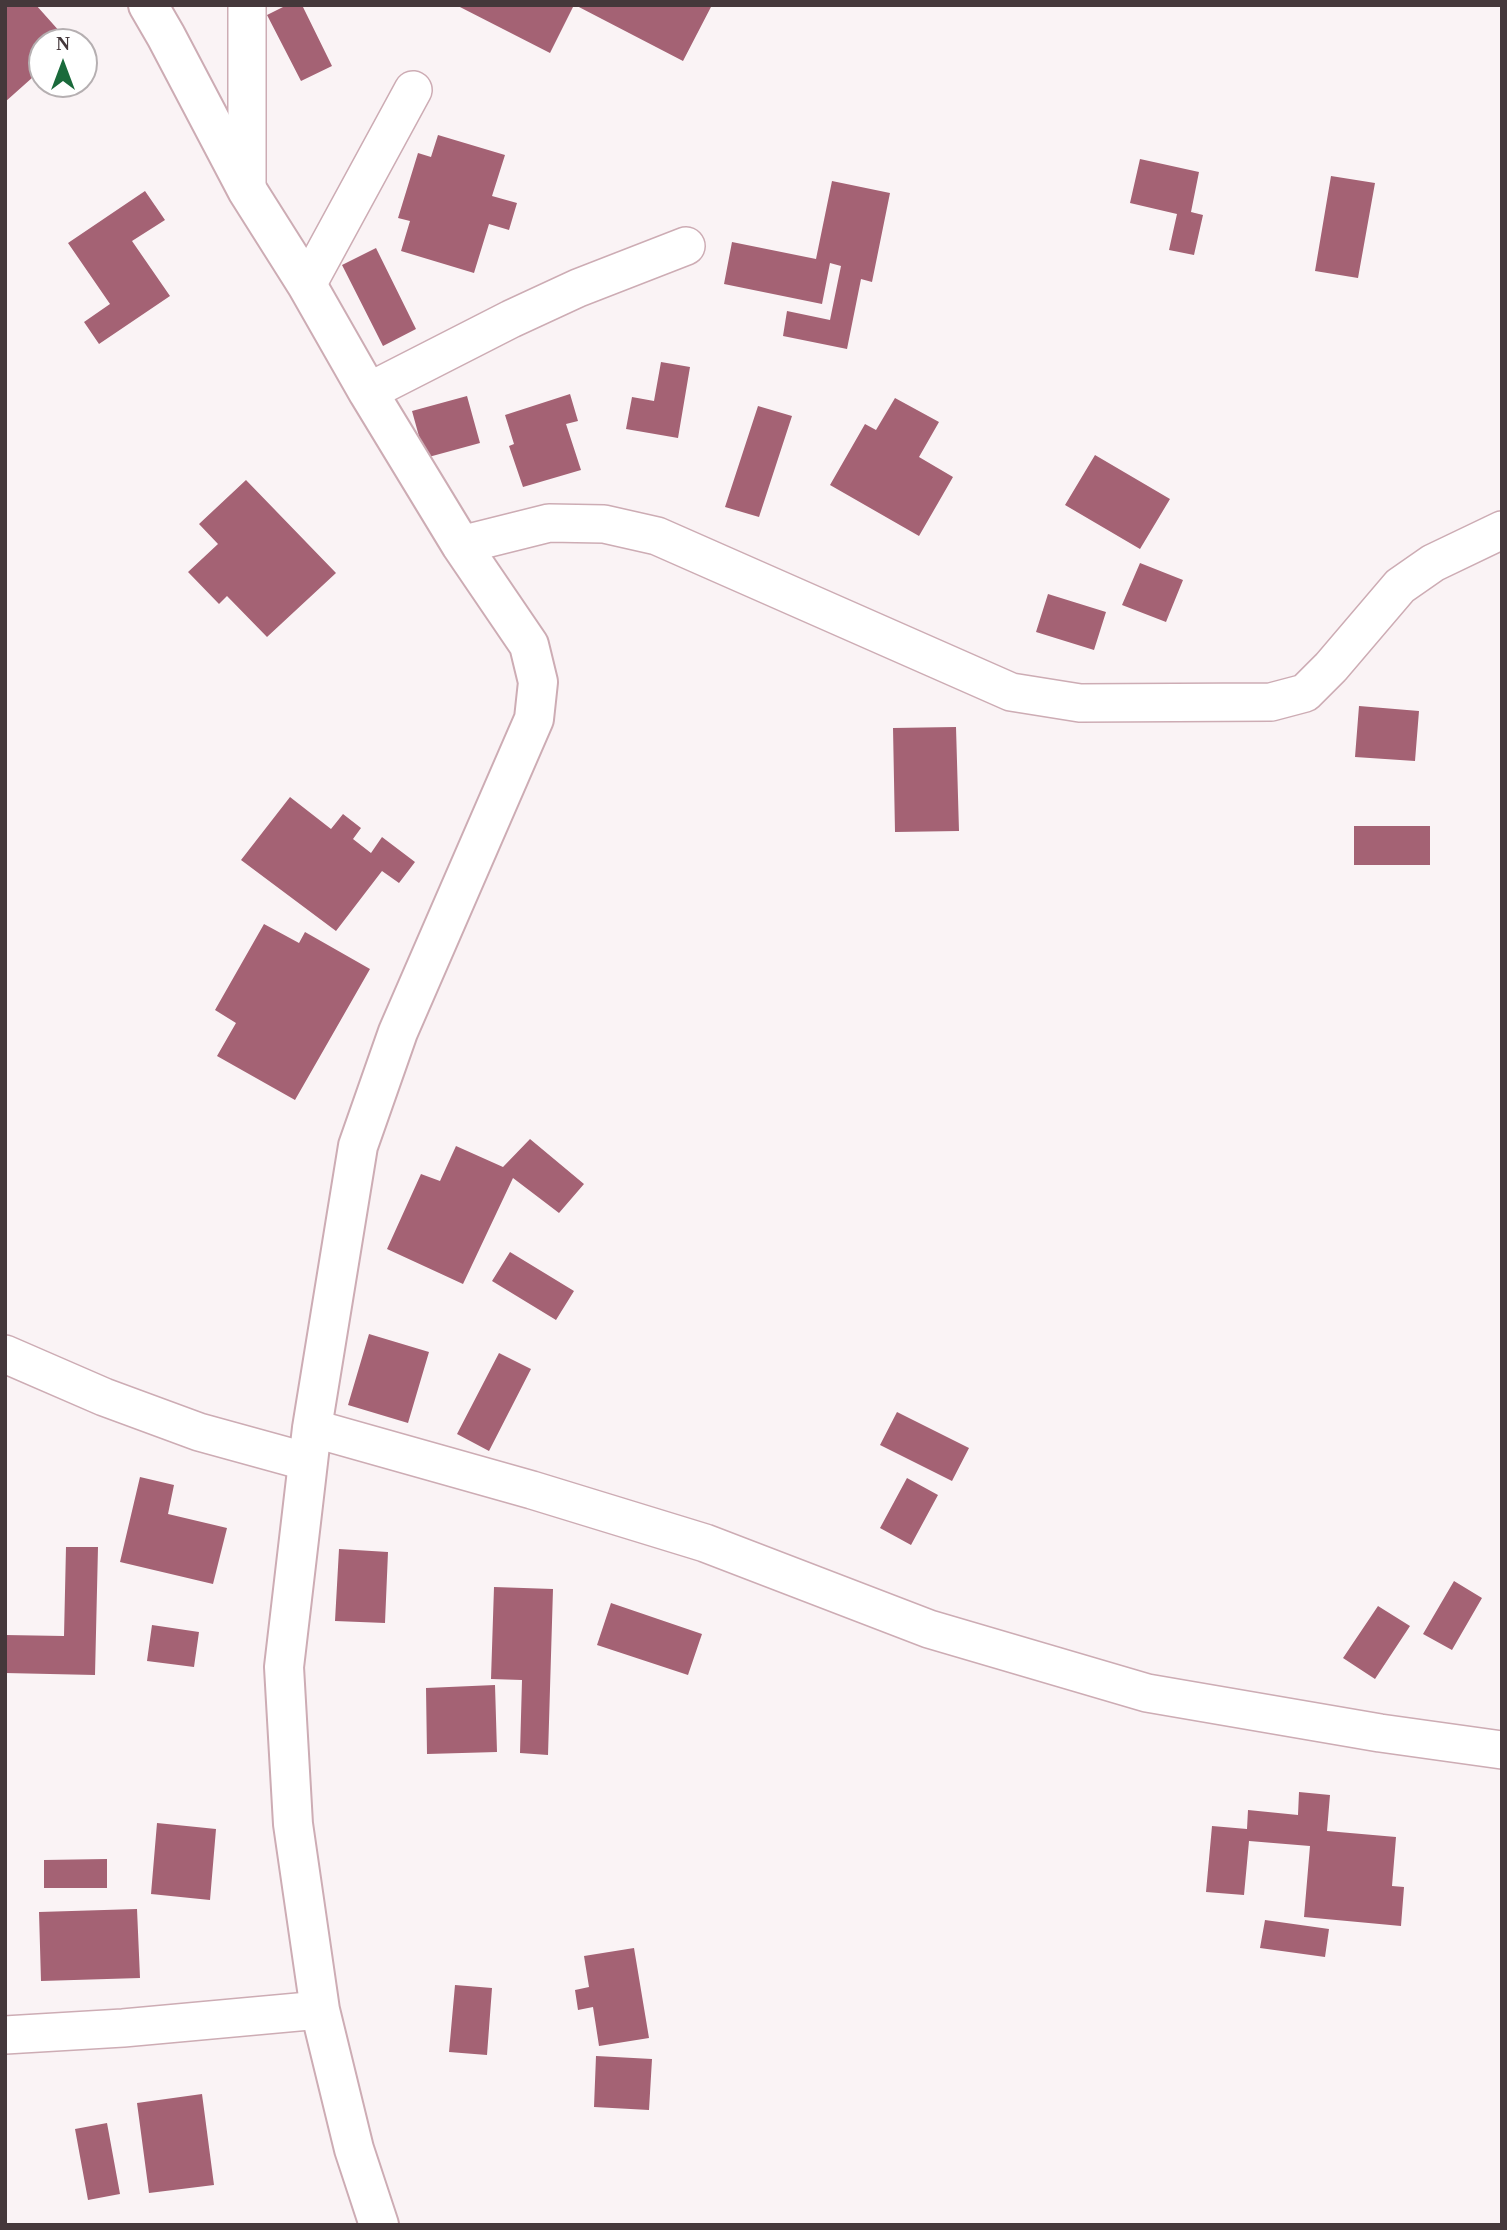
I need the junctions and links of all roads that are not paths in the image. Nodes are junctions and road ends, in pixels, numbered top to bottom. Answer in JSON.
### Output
{"nodes":[{"id":1,"x":148,"y":5,"type":"edge"},
{"id":2,"x":247,"y":5,"type":"edge"},
{"id":3,"x":413,"y":90,"type":"dead end"},
{"id":4,"x":247,"y":190,"type":"junction"},
{"id":5,"x":686,"y":246,"type":"dead end"},
{"id":6,"x":307,"y":285,"type":"junction"},
{"id":7,"x":368,"y":392,"type":"junction"},
{"id":8,"x":1502,"y":530,"type":"edge"},
{"id":9,"x":461,"y":545,"type":"junction"},
{"id":10,"x":5,"y":1354,"type":"edge"},
{"id":11,"x":310,"y":1445,"type":"junction"},
{"id":12,"x":1502,"y":1750,"type":"edge"},
{"id":13,"x":320,"y":2010,"type":"junction"},
{"id":14,"x":5,"y":2035,"type":"edge"},
{"id":15,"x":379,"y":2225,"type":"edge"}],
"edges":[{"from":1,"to":4,"type":"street"},
{"from":2,"to":4,"type":"street"},
{"from":3,"to":6,"type":"street"},
{"from":4,"to":6,"type":"street"},
{"from":5,"to":7,"type":"street"},
{"from":6,"to":7,"type":"street"},
{"from":7,"to":9,"type":"street"},
{"from":8,"to":9,"type":"street"},
{"from":9,"to":11,"type":"street"},
{"from":10,"to":11,"type":"street"},
{"from":11,"to":12,"type":"street"},
{"from":11,"to":13,"type":"street"},
{"from":13,"to":14,"type":"street"},
{"from":13,"to":15,"type":"street"}]}
